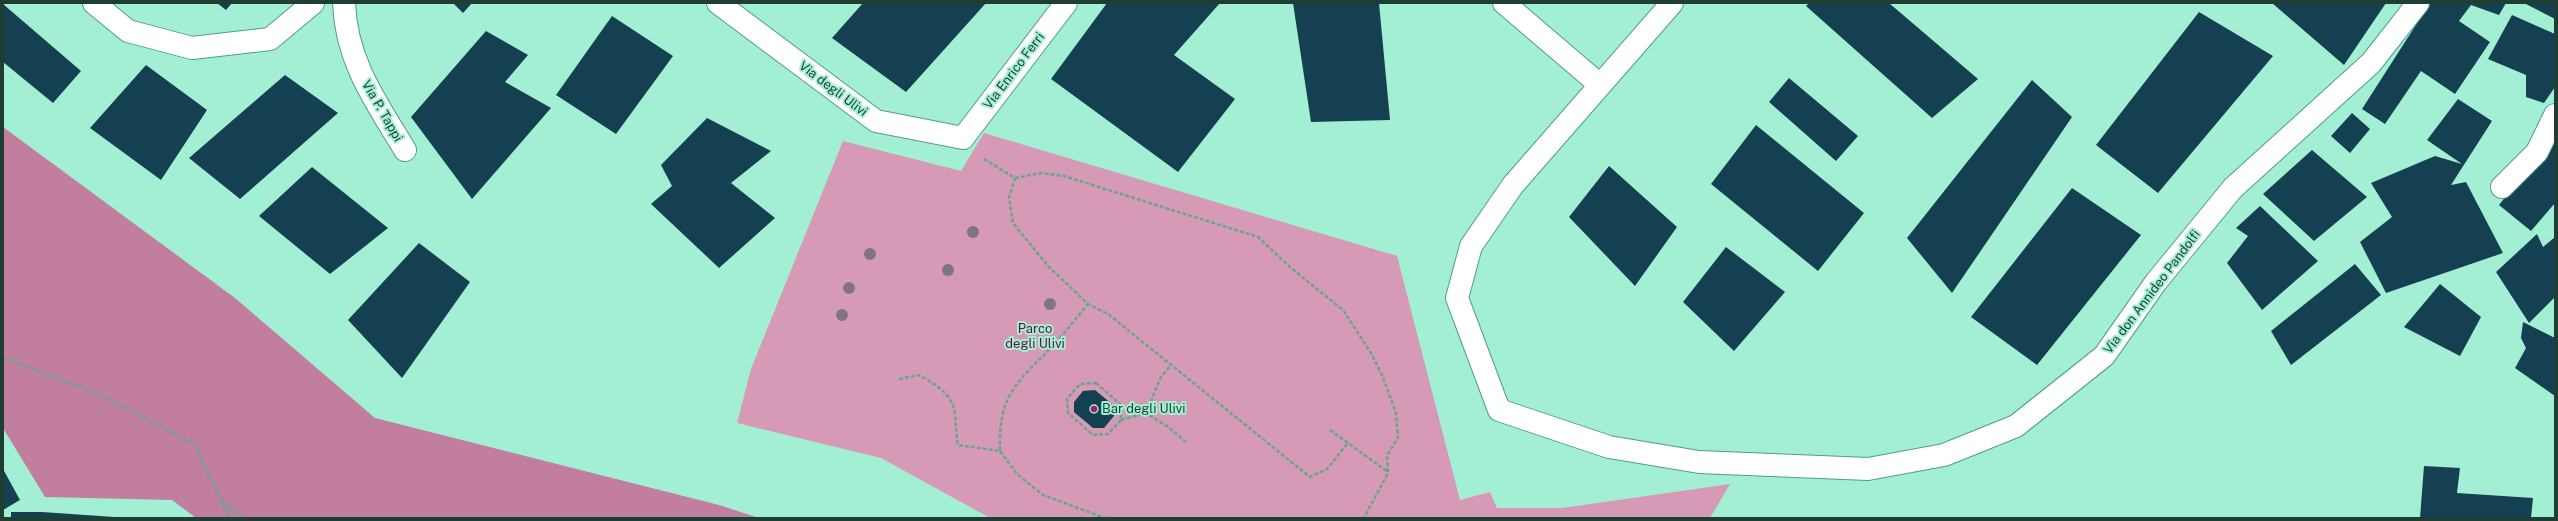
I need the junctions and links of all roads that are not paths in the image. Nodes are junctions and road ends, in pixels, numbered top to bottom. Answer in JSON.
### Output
{"nodes":[{"id":1,"x":94,"y":3,"type":"edge"},
{"id":2,"x":313,"y":3,"type":"edge"},
{"id":3,"x":344,"y":3,"type":"edge"},
{"id":4,"x":718,"y":3,"type":"edge"},
{"id":5,"x":1066,"y":3,"type":"edge"},
{"id":6,"x":1504,"y":3,"type":"edge"},
{"id":7,"x":1672,"y":3,"type":"edge"},
{"id":8,"x":2418,"y":3,"type":"edge"},
{"id":9,"x":1600,"y":85,"type":"junction"},
{"id":10,"x":2555,"y":115,"type":"edge"},
{"id":11,"x":963,"y":138,"type":"joint"},
{"id":12,"x":405,"y":150,"type":"dead end"},
{"id":13,"x":2502,"y":187,"type":"dead end"}],
"edges":[{"from":1,"to":2,"type":"street"},
{"from":3,"to":12,"type":"street","name":"Via P. Tappi"},
{"from":4,"to":11,"type":"street","name":"Via degli Ulivi"},
{"from":5,"to":11,"type":"street","name":"Via Enrico Ferri"},
{"from":6,"to":9,"type":"street"},
{"from":7,"to":9,"type":"street"},
{"from":8,"to":9,"type":"street","name":"Via don Annideo Pandolfi"},
{"from":10,"to":13,"type":"street"}]}
